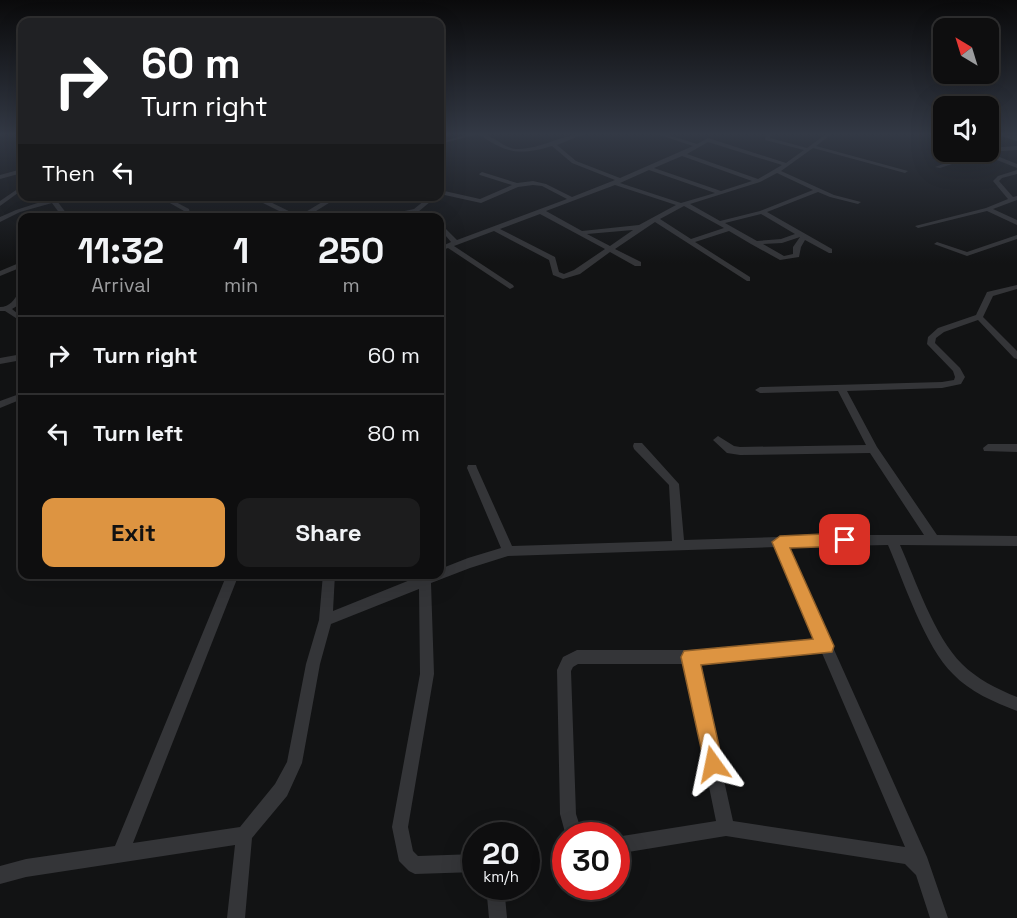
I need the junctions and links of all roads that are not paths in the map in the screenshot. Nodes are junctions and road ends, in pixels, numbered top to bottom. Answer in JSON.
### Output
{"nodes":[{"id":1,"x":491,"y":177,"type":"edge"},
{"id":2,"x":608,"y":177,"type":"edge"},
{"id":3,"x":627,"y":177,"type":"edge"},
{"id":4,"x":675,"y":177,"type":"edge"},
{"id":5,"x":746,"y":177,"type":"edge"},
{"id":6,"x":766,"y":177,"type":"edge"},
{"id":7,"x":790,"y":177,"type":"edge"},
{"id":8,"x":1001,"y":177,"type":"edge"},
{"id":9,"x":617,"y":181,"type":"junction"},
{"id":10,"x":758,"y":181,"type":"junction"},
{"id":11,"x":517,"y":185,"type":"junction"},
{"id":12,"x":18,"y":190,"type":"edge"},
{"id":13,"x":818,"y":190,"type":"junction"},
{"id":14,"x":719,"y":192,"type":"junction"},
{"id":15,"x":444,"y":194,"type":"edge"},
{"id":16,"x":570,"y":198,"type":"junction"},
{"id":17,"x":3,"y":199,"type":"edge"},
{"id":18,"x":1014,"y":199,"type":"edge"},
{"id":19,"x":50,"y":201,"type":"edge"},
{"id":20,"x":54,"y":201,"type":"edge"},
{"id":21,"x":170,"y":201,"type":"edge"},
{"id":22,"x":263,"y":201,"type":"edge"},
{"id":23,"x":328,"y":201,"type":"edge"},
{"id":24,"x":428,"y":201,"type":"edge"},
{"id":25,"x":858,"y":202,"type":"dead end"},
{"id":26,"x":0,"y":204,"type":"edge"},
{"id":27,"x":683,"y":204,"type":"junction"},
{"id":28,"x":988,"y":209,"type":"junction"},
{"id":29,"x":416,"y":211,"type":"junction"},
{"id":30,"x":540,"y":211,"type":"junction"},
{"id":31,"x":762,"y":212,"type":"junction"},
{"id":32,"x":63,"y":213,"type":"edge"},
{"id":33,"x":186,"y":213,"type":"edge"},
{"id":34,"x":288,"y":213,"type":"edge"},
{"id":35,"x":308,"y":213,"type":"edge"},
{"id":36,"x":407,"y":213,"type":"edge"},
{"id":37,"x":418,"y":213,"type":"edge"},
{"id":38,"x":0,"y":220,"type":"edge"},
{"id":39,"x":657,"y":220,"type":"junction"},
{"id":40,"x":719,"y":223,"type":"junction"},
{"id":41,"x":1017,"y":223,"type":"edge"},
{"id":42,"x":918,"y":226,"type":"dead end"},
{"id":43,"x":641,"y":227,"type":"junction"},
{"id":44,"x":494,"y":228,"type":"junction"},
{"id":45,"x":728,"y":229,"type":"junction"},
{"id":46,"x":444,"y":232,"type":"edge"},
{"id":47,"x":584,"y":232,"type":"junction"},
{"id":48,"x":802,"y":236,"type":"junction"},
{"id":49,"x":1017,"y":237,"type":"edge"},
{"id":50,"x":688,"y":242,"type":"junction"},
{"id":51,"x":753,"y":243,"type":"junction"},
{"id":52,"x":452,"y":244,"type":"junction"},
{"id":53,"x":937,"y":244,"type":"dead end"},
{"id":54,"x":444,"y":247,"type":"edge"},
{"id":55,"x":611,"y":249,"type":"junction"},
{"id":56,"x":829,"y":251,"type":"dead end"},
{"id":57,"x":638,"y":264,"type":"dead end"},
{"id":58,"x":18,"y":267,"type":"edge"},
{"id":59,"x":0,"y":274,"type":"edge"},
{"id":60,"x":747,"y":279,"type":"dead end"},
{"id":61,"x":510,"y":287,"type":"dead end"},
{"id":62,"x":1017,"y":287,"type":"edge"},
{"id":63,"x":18,"y":301,"type":"edge"},
{"id":64,"x":3,"y":309,"type":"edge"},
{"id":65,"x":979,"y":317,"type":"junction"},
{"id":66,"x":18,"y":318,"type":"edge"},
{"id":67,"x":1017,"y":356,"type":"edge"},
{"id":68,"x":18,"y":358,"type":"edge"},
{"id":69,"x":0,"y":361,"type":"edge"},
{"id":70,"x":841,"y":388,"type":"junction"},
{"id":71,"x":760,"y":390,"type":"dead end"},
{"id":72,"x":18,"y":398,"type":"edge"},
{"id":73,"x":0,"y":405,"type":"edge"},
{"id":74,"x":718,"y":441,"type":"dead end"},
{"id":75,"x":638,"y":446,"type":"dead end"},
{"id":76,"x":988,"y":448,"type":"dead end"},
{"id":77,"x":1017,"y":448,"type":"edge"},
{"id":78,"x":873,"y":449,"type":"junction"},
{"id":79,"x":472,"y":468,"type":"dead end"},
{"id":80,"x":892,"y":540,"type":"junction"},
{"id":81,"x":933,"y":540,"type":"junction"},
{"id":82,"x":1017,"y":541,"type":"edge"},
{"id":83,"x":780,"y":542,"type":"junction"},
{"id":84,"x":678,"y":546,"type":"junction"},
{"id":85,"x":508,"y":551,"type":"junction"},
{"id":86,"x":444,"y":573,"type":"edge"},
{"id":87,"x":230,"y":579,"type":"edge"},
{"id":88,"x":328,"y":579,"type":"edge"},
{"id":89,"x":430,"y":579,"type":"edge"},
{"id":90,"x":425,"y":581,"type":"junction"},
{"id":91,"x":326,"y":620,"type":"junction"},
{"id":92,"x":825,"y":646,"type":"junction"},
{"id":93,"x":690,"y":657,"type":"junction"},
{"id":94,"x":1017,"y":704,"type":"edge"},
{"id":95,"x":571,"y":822,"type":"edge"},
{"id":96,"x":726,"y":828,"type":"junction"},
{"id":97,"x":244,"y":835,"type":"junction"},
{"id":98,"x":630,"y":844,"type":"edge"},
{"id":99,"x":121,"y":852,"type":"junction"},
{"id":100,"x":462,"y":863,"type":"edge"},
{"id":101,"x":924,"y":870,"type":"junction"},
{"id":102,"x":0,"y":875,"type":"edge"},
{"id":103,"x":496,"y":900,"type":"edge"},
{"id":104,"x":236,"y":918,"type":"edge"},
{"id":105,"x":498,"y":918,"type":"edge"},
{"id":106,"x":939,"y":918,"type":"edge"}],
"edges":[{"from":1,"to":11,"type":"street"},
{"from":2,"to":9,"type":"street"},
{"from":3,"to":9,"type":"street"},
{"from":4,"to":14,"type":"street"},
{"from":5,"to":10,"type":"street"},
{"from":6,"to":10,"type":"street"},
{"from":7,"to":13,"type":"street"},
{"from":8,"to":18,"type":"street"},
{"from":9,"to":16,"type":"street"},
{"from":9,"to":27,"type":"street"},
{"from":10,"to":14,"type":"street"},
{"from":11,"to":15,"type":"street"},
{"from":11,"to":16,"type":"street"},
{"from":12,"to":17,"type":"street"},
{"from":13,"to":25,"type":"street"},
{"from":13,"to":31,"type":"street"},
{"from":14,"to":27,"type":"street"},
{"from":16,"to":30,"type":"street"},
{"from":17,"to":26,"type":"street"},
{"from":18,"to":28,"type":"street"},
{"from":19,"to":38,"type":"street"},
{"from":20,"to":32,"type":"street"},
{"from":21,"to":33,"type":"street"},
{"from":22,"to":34,"type":"street"},
{"from":23,"to":35,"type":"street"},
{"from":24,"to":29,"type":"street"},
{"from":27,"to":39,"type":"street"},
{"from":27,"to":40,"type":"street"},
{"from":28,"to":41,"type":"street"},
{"from":28,"to":42,"type":"street"},
{"from":29,"to":36,"type":"street"},
{"from":29,"to":37,"type":"street"},
{"from":30,"to":44,"type":"street"},
{"from":30,"to":47,"type":"street"},
{"from":31,"to":40,"type":"street"},
{"from":31,"to":48,"type":"street"},
{"from":39,"to":43,"type":"street"},
{"from":39,"to":50,"type":"street"},
{"from":40,"to":45,"type":"street"},
{"from":43,"to":47,"type":"street"},
{"from":43,"to":55,"type":"street"},
{"from":44,"to":52,"type":"street"},
{"from":44,"to":55,"type":"street"},
{"from":45,"to":50,"type":"street"},
{"from":45,"to":51,"type":"street"},
{"from":46,"to":52,"type":"street"},
{"from":47,"to":55,"type":"street"},
{"from":48,"to":51,"type":"street"},
{"from":48,"to":51,"type":"street"},
{"from":48,"to":56,"type":"street"},
{"from":49,"to":53,"type":"street"},
{"from":50,"to":60,"type":"street"},
{"from":52,"to":54,"type":"street"},
{"from":52,"to":61,"type":"street"},
{"from":55,"to":57,"type":"street"},
{"from":58,"to":59,"type":"street"},
{"from":62,"to":65,"type":"street"},
{"from":63,"to":64,"type":"street"},
{"from":64,"to":66,"type":"street"},
{"from":65,"to":67,"type":"street"},
{"from":65,"to":70,"type":"street"},
{"from":68,"to":69,"type":"street"},
{"from":70,"to":71,"type":"street"},
{"from":70,"to":78,"type":"street"},
{"from":72,"to":73,"type":"street"},
{"from":74,"to":78,"type":"street"},
{"from":75,"to":84,"type":"street"},
{"from":76,"to":77,"type":"street"},
{"from":78,"to":81,"type":"street"},
{"from":79,"to":85,"type":"street"},
{"from":80,"to":81,"type":"street"},
{"from":80,"to":83,"type":"street"},
{"from":80,"to":94,"type":"street"},
{"from":81,"to":82,"type":"street"},
{"from":83,"to":84,"type":"street"},
{"from":83,"to":92,"type":"street"},
{"from":84,"to":85,"type":"street"},
{"from":85,"to":86,"type":"street"},
{"from":87,"to":99,"type":"street"},
{"from":88,"to":91,"type":"street"},
{"from":89,"to":90,"type":"street"},
{"from":90,"to":91,"type":"street"},
{"from":90,"to":100,"type":"street"},
{"from":91,"to":97,"type":"street"},
{"from":92,"to":93,"type":"street"},
{"from":92,"to":101,"type":"street"},
{"from":93,"to":95,"type":"street"},
{"from":93,"to":96,"type":"street"},
{"from":96,"to":98,"type":"street"},
{"from":96,"to":101,"type":"street"},
{"from":97,"to":99,"type":"street"},
{"from":97,"to":104,"type":"street"},
{"from":99,"to":102,"type":"street"},
{"from":101,"to":106,"type":"street"},
{"from":103,"to":105,"type":"street"}]}
